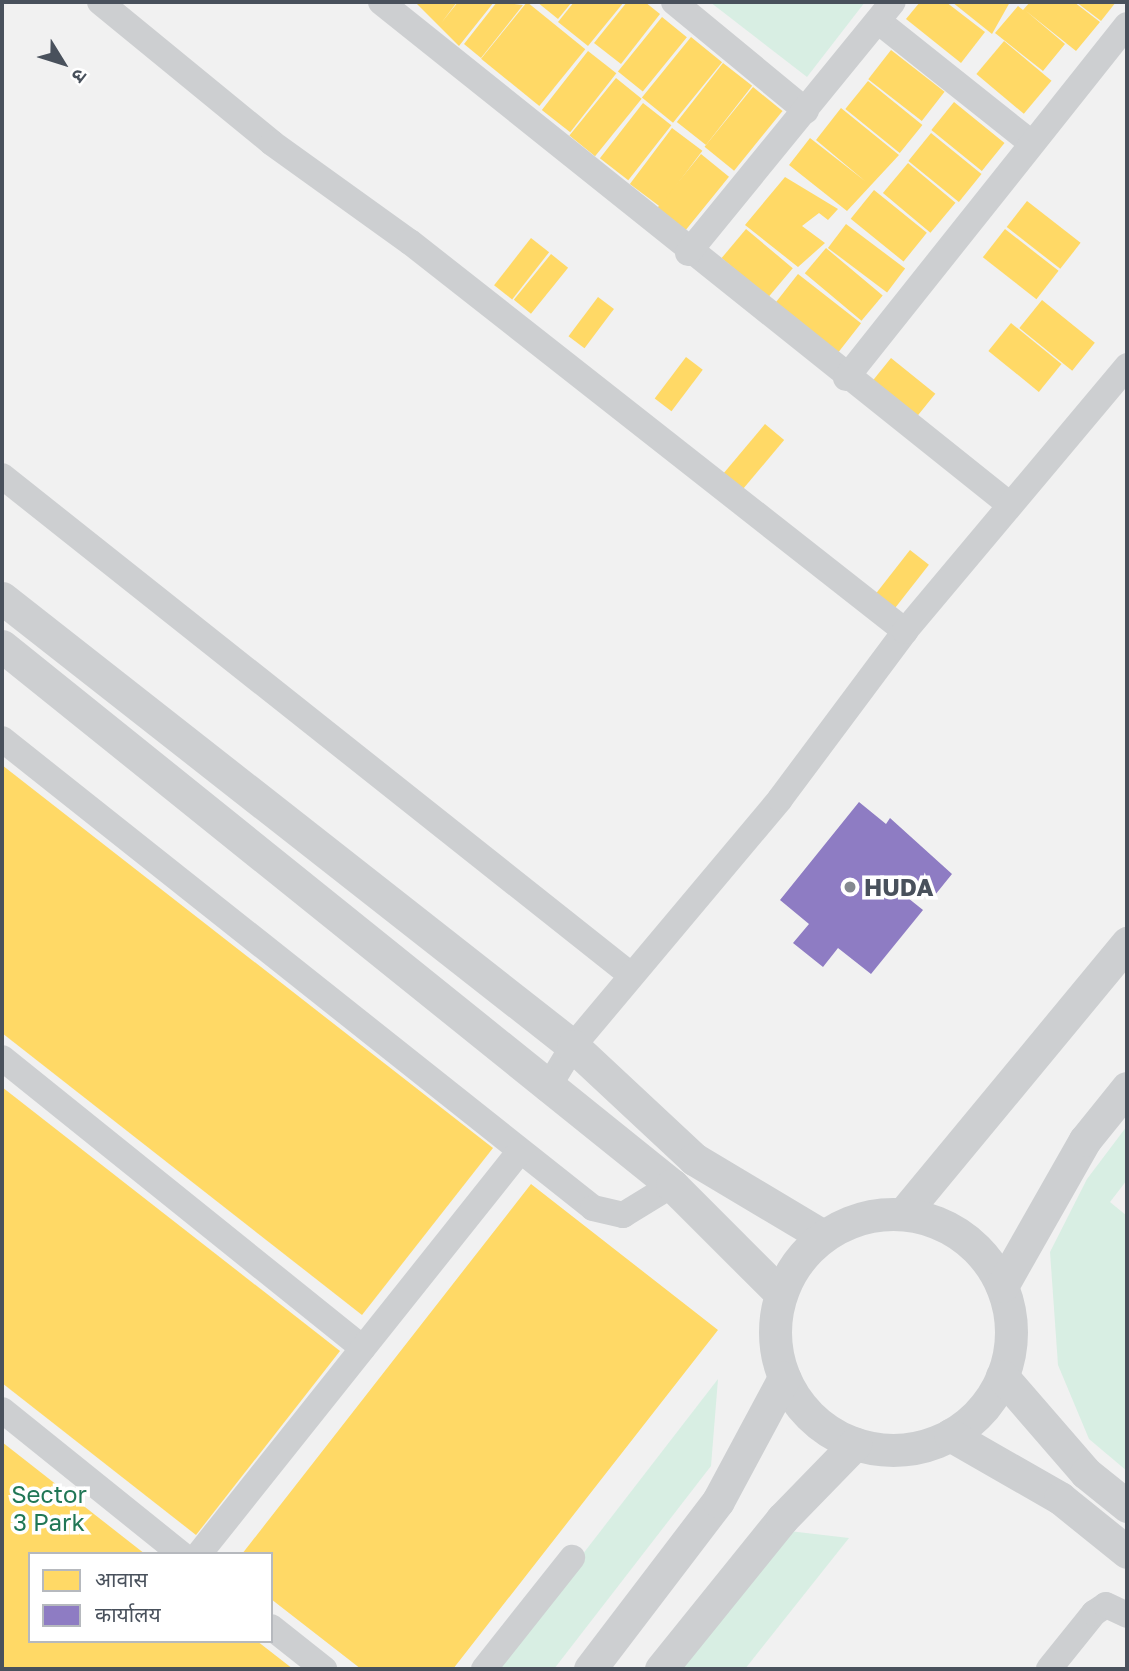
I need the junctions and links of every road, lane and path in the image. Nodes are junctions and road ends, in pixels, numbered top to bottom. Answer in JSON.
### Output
{"nodes":[{"id":1,"x":100,"y":2,"type":"edge"},
{"id":2,"x":381,"y":2,"type":"edge"},
{"id":3,"x":674,"y":2,"type":"edge"},
{"id":4,"x":886,"y":11,"type":"edge"},
{"id":5,"x":1127,"y":25,"type":"edge"},
{"id":6,"x":806,"y":111,"type":"junction"},
{"id":7,"x":1030,"y":142,"type":"junction"},
{"id":8,"x":688,"y":253,"type":"junction"},
{"id":9,"x":1127,"y":366,"type":"edge"},
{"id":10,"x":846,"y":378,"type":"junction"},
{"id":11,"x":2,"y":476,"type":"edge"},
{"id":12,"x":1010,"y":505,"type":"junction"},
{"id":13,"x":2,"y":598,"type":"edge"},
{"id":14,"x":905,"y":631,"type":"junction"},
{"id":15,"x":2,"y":646,"type":"edge"},
{"id":16,"x":2,"y":739,"type":"edge"},
{"id":17,"x":1127,"y":943,"type":"edge"},
{"id":18,"x":631,"y":975,"type":"junction"},
{"id":19,"x":573,"y":1046,"type":"junction"},
{"id":20,"x":2,"y":1058,"type":"edge"},
{"id":21,"x":547,"y":1088,"type":"junction"},
{"id":22,"x":1127,"y":1088,"type":"edge"},
{"id":23,"x":520,"y":1151,"type":"junction"},
{"id":24,"x":672,"y":1185,"type":"junction"},
{"id":25,"x":903,"y":1214,"type":"junction"},
{"id":26,"x":823,"y":1236,"type":"junction"},
{"id":27,"x":1002,"y":1286,"type":"junction"},
{"id":28,"x":781,"y":1294,"type":"junction"},
{"id":29,"x":362,"y":1348,"type":"junction"},
{"id":30,"x":1002,"y":1376,"type":"junction"},
{"id":31,"x":783,"y":1378,"type":"junction"},
{"id":32,"x":2,"y":1410,"type":"edge"},
{"id":33,"x":950,"y":1435,"type":"junction"},
{"id":34,"x":855,"y":1444,"type":"junction"},
{"id":35,"x":1127,"y":1506,"type":"edge"},
{"id":36,"x":179,"y":1552,"type":"edge"},
{"id":37,"x":201,"y":1552,"type":"edge"},
{"id":38,"x":1127,"y":1552,"type":"edge"},
{"id":39,"x":572,"y":1559,"type":"dead end"},
{"id":40,"x":1127,"y":1615,"type":"edge"},
{"id":41,"x":273,"y":1629,"type":"edge"},
{"id":42,"x":324,"y":1669,"type":"edge"},
{"id":43,"x":484,"y":1669,"type":"edge"},
{"id":44,"x":590,"y":1669,"type":"edge"},
{"id":45,"x":661,"y":1669,"type":"edge"},
{"id":46,"x":1049,"y":1669,"type":"edge"}],
"edges":[{"from":1,"to":14,"type":"street"},
{"from":2,"to":8,"type":"street"},
{"from":3,"to":6,"type":"street"},
{"from":4,"to":6,"type":"street"},
{"from":4,"to":7,"type":"street"},
{"from":5,"to":7,"type":"street"},
{"from":6,"to":8,"type":"street"},
{"from":7,"to":10,"type":"street"},
{"from":8,"to":10,"type":"street"},
{"from":9,"to":12,"type":"street"},
{"from":10,"to":12,"type":"street"},
{"from":11,"to":18,"type":"street"},
{"from":12,"to":14,"type":"street"},
{"from":13,"to":19,"type":"street"},
{"from":14,"to":18,"type":"street"},
{"from":15,"to":21,"type":"street"},
{"from":16,"to":23,"type":"street"},
{"from":17,"to":25,"type":"street"},
{"from":18,"to":19,"type":"street"},
{"from":19,"to":21,"type":"street"},
{"from":19,"to":26,"type":"street"},
{"from":20,"to":29,"type":"street"},
{"from":21,"to":24,"type":"street"},
{"from":22,"to":27,"type":"street"},
{"from":23,"to":24,"type":"street"},
{"from":23,"to":29,"type":"street"},
{"from":24,"to":28,"type":"street"},
{"from":25,"to":26,"type":"street"},
{"from":25,"to":27,"type":"street"},
{"from":26,"to":28,"type":"street"},
{"from":27,"to":30,"type":"street"},
{"from":28,"to":31,"type":"street"},
{"from":29,"to":37,"type":"street"},
{"from":30,"to":33,"type":"street"},
{"from":30,"to":35,"type":"street"},
{"from":31,"to":34,"type":"street"},
{"from":31,"to":44,"type":"street"},
{"from":32,"to":36,"type":"street"},
{"from":33,"to":34,"type":"street"},
{"from":33,"to":38,"type":"street"},
{"from":34,"to":45,"type":"street"},
{"from":39,"to":43,"type":"street"},
{"from":40,"to":46,"type":"street"},
{"from":41,"to":42,"type":"street"}]}
